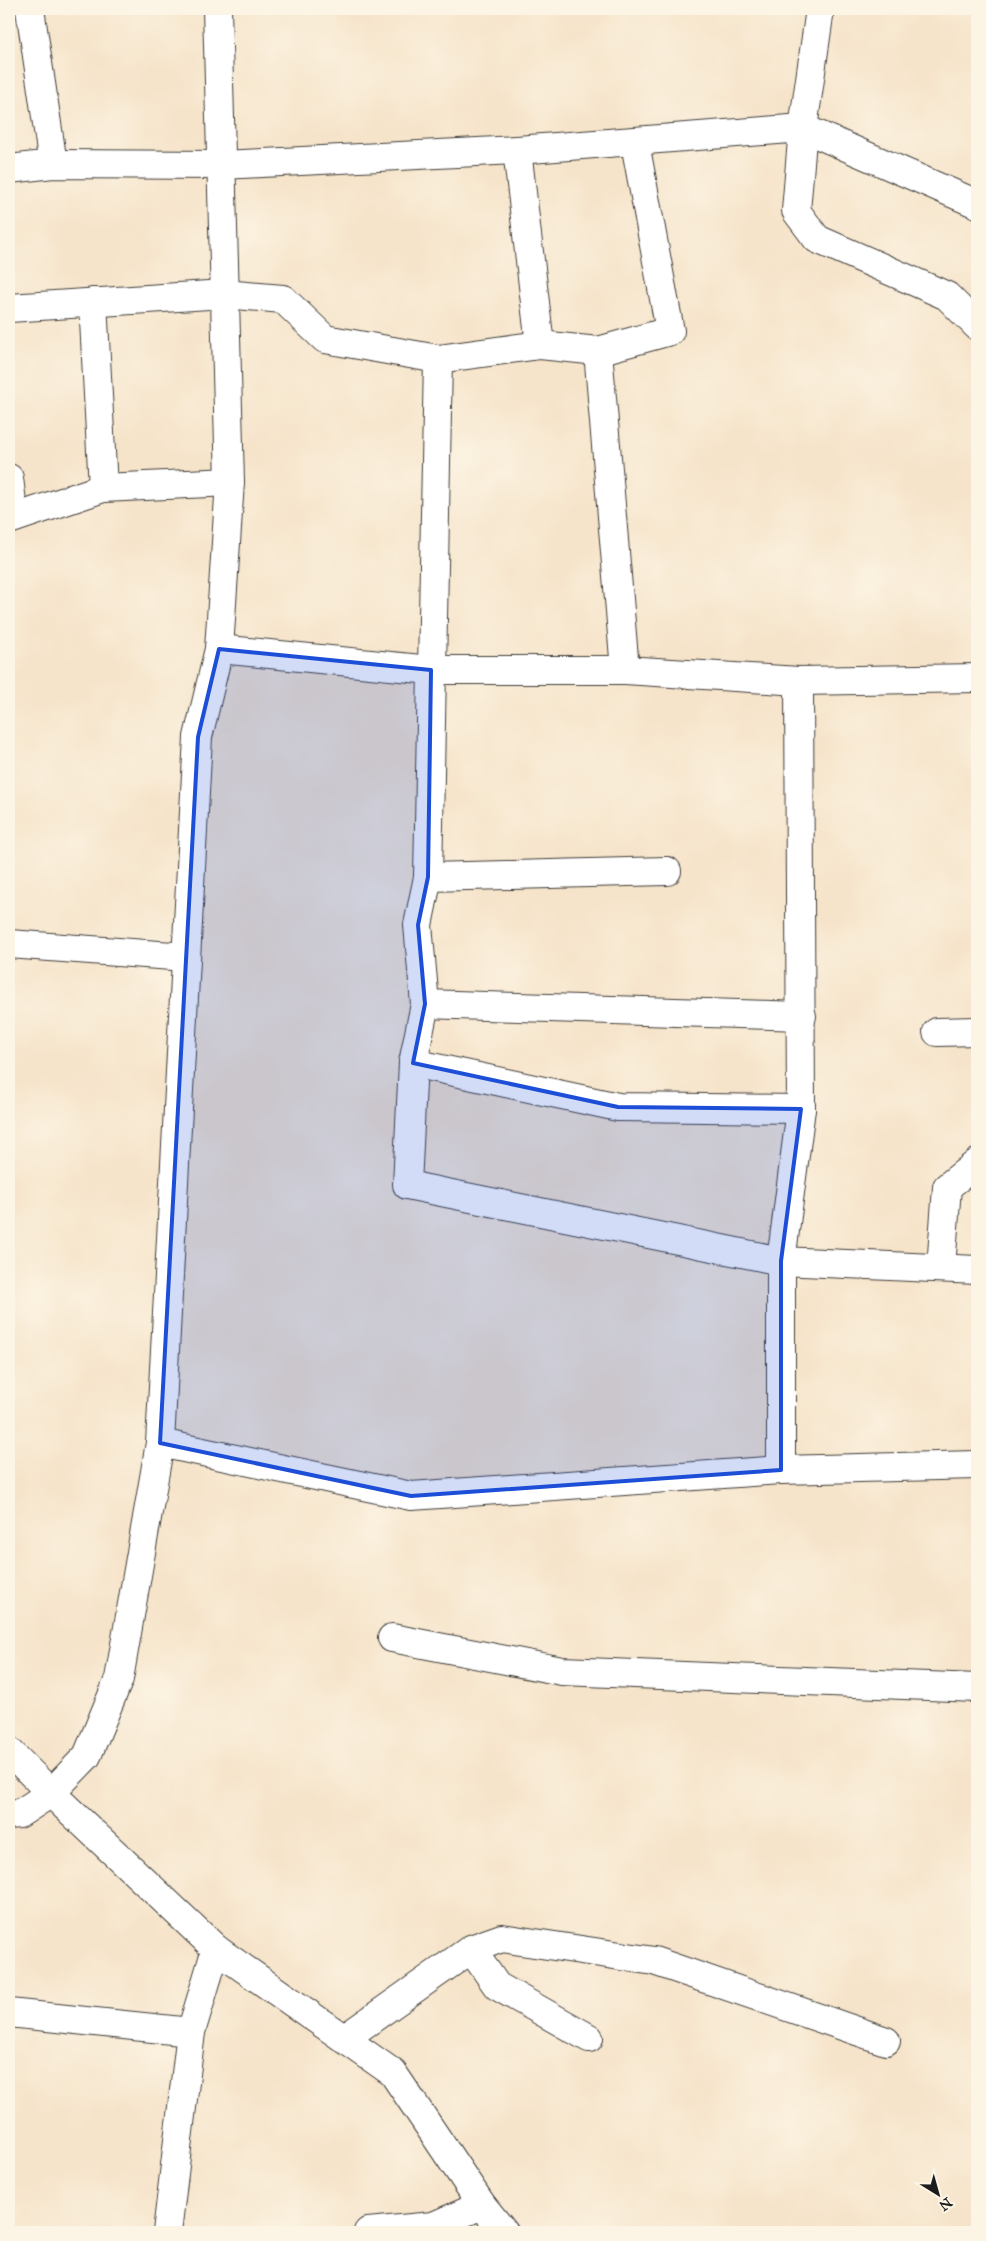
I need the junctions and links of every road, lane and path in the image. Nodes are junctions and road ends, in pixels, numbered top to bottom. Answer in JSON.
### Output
{"nodes":[{"id":1,"x":30,"y":9,"type":"edge"},
{"id":2,"x":217,"y":9,"type":"edge"},
{"id":3,"x":820,"y":9,"type":"edge"},
{"id":4,"x":803,"y":128,"type":"junction"},
{"id":5,"x":635,"y":143,"type":"junction"},
{"id":6,"x":517,"y":150,"type":"junction"},
{"id":7,"x":53,"y":164,"type":"junction"},
{"id":8,"x":222,"y":165,"type":"junction"},
{"id":9,"x":9,"y":169,"type":"edge"},
{"id":10,"x":977,"y":204,"type":"edge"},
{"id":11,"x":224,"y":294,"type":"junction"},
{"id":12,"x":93,"y":302,"type":"junction"},
{"id":13,"x":9,"y":308,"type":"edge"},
{"id":14,"x":977,"y":326,"type":"edge"},
{"id":15,"x":540,"y":345,"type":"junction"},
{"id":16,"x":598,"y":351,"type":"junction"},
{"id":17,"x":438,"y":359,"type":"junction"},
{"id":18,"x":9,"y":478,"type":"edge"},
{"id":19,"x":230,"y":482,"type":"junction"},
{"id":20,"x":103,"y":488,"type":"junction"},
{"id":21,"x":11,"y":519,"type":"edge"},
{"id":22,"x":219,"y":649,"type":"junction"},
{"id":23,"x":431,"y":670,"type":"junction"},
{"id":24,"x":625,"y":670,"type":"junction"},
{"id":25,"x":977,"y":678,"type":"edge"},
{"id":26,"x":799,"y":681,"type":"junction"},
{"id":27,"x":667,"y":871,"type":"dead end"},
{"id":28,"x":428,"y":878,"type":"junction"},
{"id":29,"x":9,"y":944,"type":"edge"},
{"id":30,"x":186,"y":957,"type":"junction"},
{"id":31,"x":425,"y":1004,"type":"junction"},
{"id":32,"x":802,"y":1016,"type":"junction"},
{"id":33,"x":977,"y":1031,"type":"edge"},
{"id":34,"x":937,"y":1032,"type":"dead end"},
{"id":35,"x":413,"y":1063,"type":"junction"},
{"id":36,"x":801,"y":1109,"type":"junction"},
{"id":37,"x":977,"y":1163,"type":"edge"},
{"id":38,"x":781,"y":1261,"type":"junction"},
{"id":39,"x":941,"y":1268,"type":"junction"},
{"id":40,"x":977,"y":1270,"type":"edge"},
{"id":41,"x":160,"y":1443,"type":"junction"},
{"id":42,"x":977,"y":1465,"type":"edge"},
{"id":43,"x":781,"y":1470,"type":"junction"},
{"id":44,"x":392,"y":1638,"type":"dead end"},
{"id":45,"x":977,"y":1688,"type":"edge"},
{"id":46,"x":9,"y":1751,"type":"edge"},
{"id":47,"x":50,"y":1793,"type":"junction"},
{"id":48,"x":9,"y":1815,"type":"edge"},
{"id":49,"x":216,"y":1949,"type":"junction"},
{"id":50,"x":471,"y":1949,"type":"junction"},
{"id":51,"x":9,"y":2013,"type":"edge"},
{"id":52,"x":191,"y":2032,"type":"junction"},
{"id":53,"x":345,"y":2038,"type":"junction"},
{"id":54,"x":589,"y":2038,"type":"dead end"},
{"id":55,"x":886,"y":2041,"type":"dead end"},
{"id":56,"x":482,"y":2206,"type":"junction"},
{"id":57,"x":168,"y":2232,"type":"edge"},
{"id":58,"x":368,"y":2232,"type":"edge"},
{"id":59,"x":504,"y":2232,"type":"edge"}],
"edges":[{"from":1,"to":7,"type":"street"},
{"from":2,"to":8,"type":"street"},
{"from":3,"to":4,"type":"street"},
{"from":4,"to":5,"type":"street"},
{"from":4,"to":10,"type":"street"},
{"from":4,"to":14,"type":"street"},
{"from":5,"to":6,"type":"street"},
{"from":5,"to":16,"type":"street"},
{"from":6,"to":8,"type":"street"},
{"from":6,"to":15,"type":"street"},
{"from":7,"to":8,"type":"street"},
{"from":7,"to":9,"type":"street"},
{"from":8,"to":11,"type":"street"},
{"from":11,"to":12,"type":"street"},
{"from":11,"to":17,"type":"street"},
{"from":11,"to":19,"type":"street"},
{"from":12,"to":13,"type":"street"},
{"from":12,"to":20,"type":"street"},
{"from":15,"to":16,"type":"street"},
{"from":15,"to":17,"type":"street"},
{"from":16,"to":24,"type":"street"},
{"from":17,"to":23,"type":"street"},
{"from":18,"to":21,"type":"street"},
{"from":19,"to":20,"type":"street"},
{"from":19,"to":22,"type":"street"},
{"from":20,"to":21,"type":"street"},
{"from":22,"to":23,"type":"street"},
{"from":22,"to":30,"type":"street"},
{"from":23,"to":24,"type":"street"},
{"from":23,"to":28,"type":"street"},
{"from":24,"to":26,"type":"street"},
{"from":25,"to":26,"type":"street"},
{"from":26,"to":32,"type":"street"},
{"from":27,"to":28,"type":"street"},
{"from":28,"to":31,"type":"street"},
{"from":29,"to":30,"type":"street"},
{"from":30,"to":41,"type":"street"},
{"from":31,"to":32,"type":"street"},
{"from":31,"to":35,"type":"street"},
{"from":32,"to":36,"type":"street"},
{"from":33,"to":34,"type":"street"},
{"from":35,"to":36,"type":"street"},
{"from":35,"to":38,"type":"street"},
{"from":36,"to":38,"type":"street"},
{"from":37,"to":39,"type":"street"},
{"from":38,"to":39,"type":"street"},
{"from":38,"to":43,"type":"street"},
{"from":39,"to":40,"type":"street"},
{"from":41,"to":43,"type":"street"},
{"from":41,"to":47,"type":"street"},
{"from":42,"to":43,"type":"street"},
{"from":44,"to":45,"type":"street"},
{"from":46,"to":47,"type":"street"},
{"from":47,"to":48,"type":"street"},
{"from":47,"to":49,"type":"street"},
{"from":49,"to":52,"type":"street"},
{"from":49,"to":53,"type":"street"},
{"from":50,"to":53,"type":"street"},
{"from":50,"to":54,"type":"street"},
{"from":50,"to":55,"type":"street"},
{"from":51,"to":52,"type":"street"},
{"from":52,"to":57,"type":"street"},
{"from":53,"to":56,"type":"street"},
{"from":56,"to":58,"type":"street"},
{"from":56,"to":59,"type":"street"}]}
